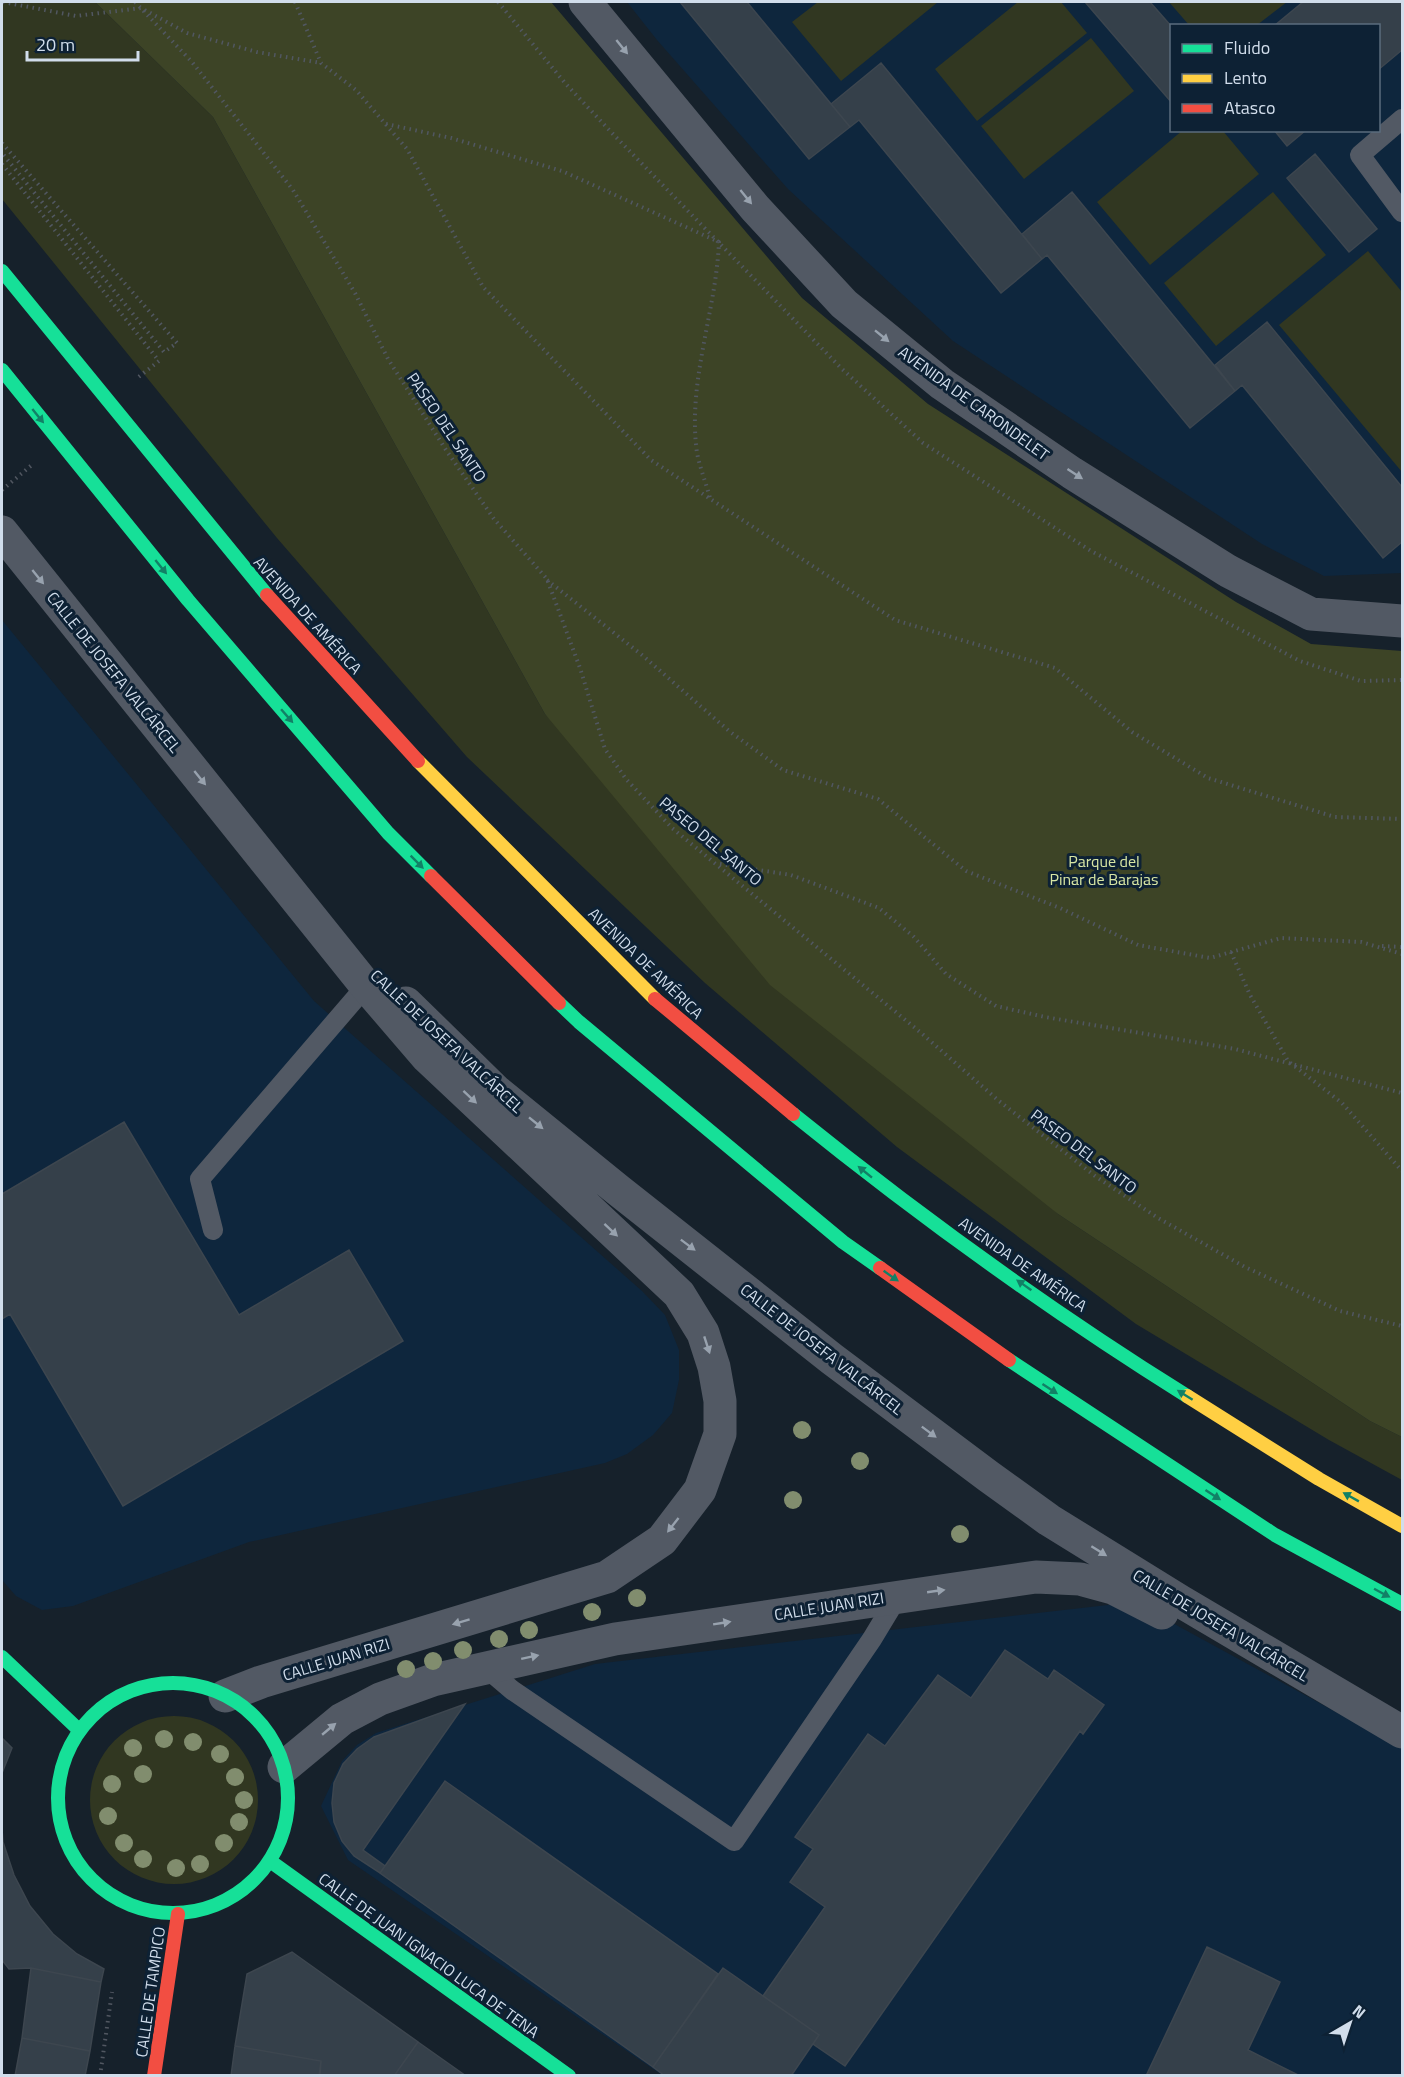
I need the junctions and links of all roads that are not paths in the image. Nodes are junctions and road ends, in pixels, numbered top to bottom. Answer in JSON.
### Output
{"nodes":[{"id":1,"x":585,"y":2,"type":"edge"},
{"id":2,"x":1402,"y":119,"type":"edge"},
{"id":3,"x":1402,"y":212,"type":"edge"},
{"id":4,"x":2,"y":271,"type":"edge"},
{"id":5,"x":2,"y":370,"type":"edge"},
{"id":6,"x":2,"y":532,"type":"edge"},
{"id":7,"x":1402,"y":621,"type":"edge"},
{"id":8,"x":295,"y":896,"type":"junction"},
{"id":9,"x":366,"y":986,"type":"junction"},
{"id":10,"x":213,"y":1230,"type":"dead end"},
{"id":11,"x":679,"y":1294,"type":"joint"},
{"id":12,"x":1402,"y":1526,"type":"edge"},
{"id":13,"x":898,"y":1596,"type":"junction"},
{"id":14,"x":1402,"y":1604,"type":"edge"},
{"id":15,"x":2,"y":1657,"type":"edge"},
{"id":16,"x":485,"y":1667,"type":"junction"},
{"id":17,"x":225,"y":1696,"type":"junction"},
{"id":18,"x":1374,"y":1717,"type":"junction"},
{"id":19,"x":79,"y":1730,"type":"junction"},
{"id":20,"x":1402,"y":1732,"type":"edge"},
{"id":21,"x":284,"y":1767,"type":"junction"},
{"id":22,"x":270,"y":1861,"type":"junction"},
{"id":23,"x":178,"y":1914,"type":"junction"},
{"id":24,"x":154,"y":2076,"type":"edge"},
{"id":25,"x":568,"y":2076,"type":"edge"}],
"edges":[{"from":1,"to":7,"type":"street","name":"AVENIDA DE CARONDELET","one_way":true},
{"from":2,"to":3,"type":"lane"},
{"from":12,"to":4,"type":"main road","name":"AVENIDA DE AMÉRICA","one_way":true},
{"from":5,"to":14,"type":"main road","one_way":true},
{"from":6,"to":8,"type":"street","name":"CALLE DE JOSEFA VALCÁRCEL","one_way":true},
{"from":8,"to":9,"type":"street","name":"CALLE DE JOSEFA VALCÁRCEL"},
{"from":8,"to":18,"type":"street","name":"CALLE DE JOSEFA VALCÁRCEL","one_way":true},
{"from":9,"to":10,"type":"lane"},
{"from":9,"to":11,"type":"street","name":"CALLE DE JOSEFA VALCÁRCEL","one_way":true},
{"from":11,"to":17,"type":"street","name":"CALLE JUAN RIZI","one_way":true},
{"from":16,"to":13,"type":"street","name":"CALLE JUAN RIZI","one_way":true},
{"from":13,"to":16,"type":"lane"},
{"from":13,"to":18,"type":"street","name":"CALLE JUAN RIZI","one_way":true},
{"from":15,"to":19,"type":"main road"},
{"from":21,"to":16,"type":"street","name":"CALLE JUAN RIZI","one_way":true},
{"from":17,"to":19,"type":"main road"},
{"from":17,"to":21,"type":"main road"},
{"from":18,"to":20,"type":"street","name":"CALLE DE JOSEFA VALCÁRCEL"},
{"from":19,"to":23,"type":"main road"},
{"from":21,"to":22,"type":"main road"},
{"from":22,"to":23,"type":"main road"},
{"from":22,"to":25,"type":"main road","name":"CALLE DE JUAN IGNACIO LUCA DE TENA"},
{"from":23,"to":24,"type":"main road","name":"CALLE DE TAMPICO"}]}
